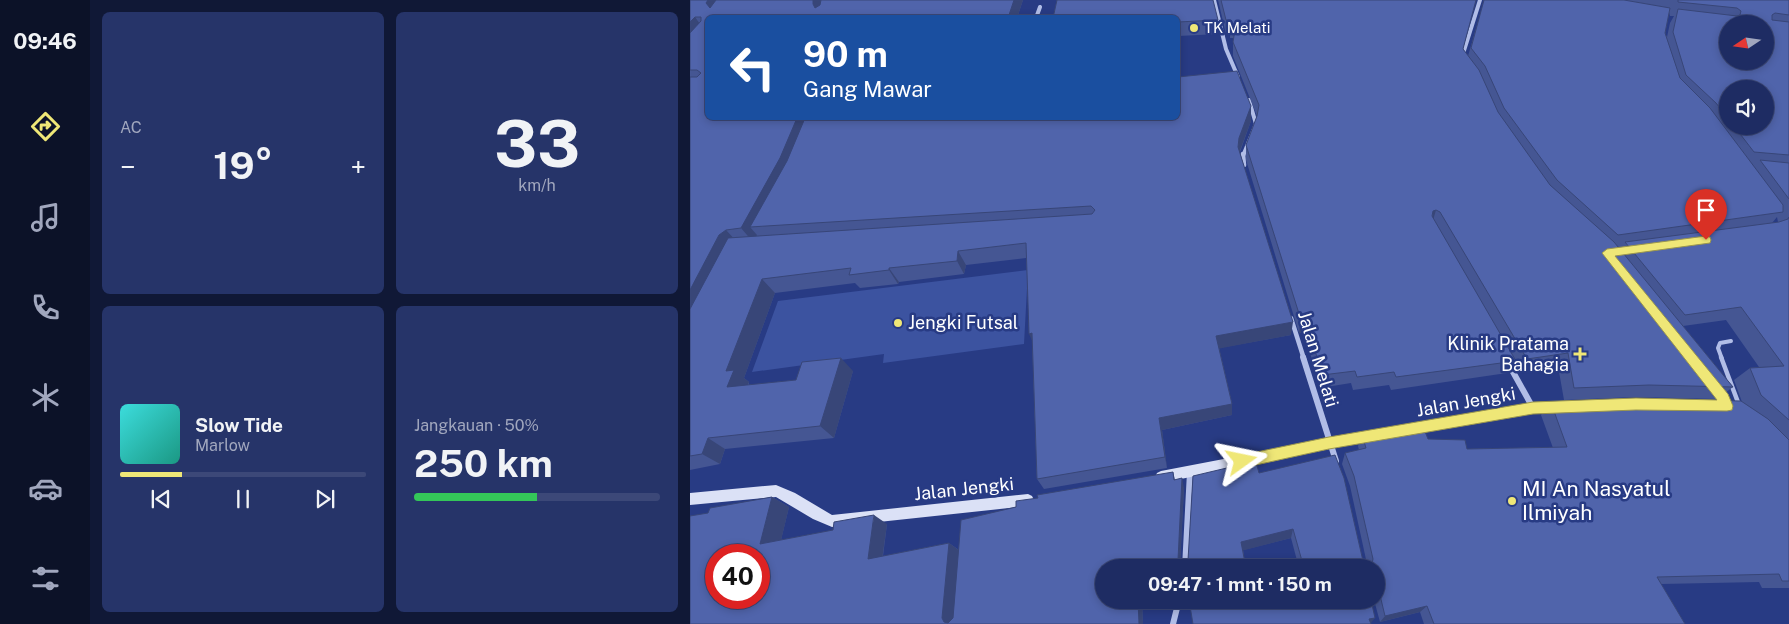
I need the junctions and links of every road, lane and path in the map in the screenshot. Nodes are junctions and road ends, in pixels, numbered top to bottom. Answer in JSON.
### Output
{"nodes":[{"id":1,"x":1214,"y":0,"type":"edge"},
{"id":2,"x":1480,"y":0,"type":"edge"},
{"id":3,"x":1040,"y":8,"type":"dead end"},
{"id":4,"x":1037,"y":15,"type":"edge"},
{"id":5,"x":1462,"y":63,"type":"edge"},
{"id":6,"x":1237,"y":81,"type":"edge"},
{"id":7,"x":1247,"y":97,"type":"edge"},
{"id":8,"x":1246,"y":172,"type":"edge"},
{"id":9,"x":1289,"y":312,"type":"edge"},
{"id":10,"x":1731,"y":341,"type":"dead end"},
{"id":11,"x":1504,"y":357,"type":"edge"},
{"id":12,"x":1727,"y":406,"type":"edge"},
{"id":13,"x":1571,"y":407,"type":"edge"},
{"id":14,"x":1533,"y":408,"type":"junction"},
{"id":15,"x":1742,"y":414,"type":"joint"},
{"id":16,"x":1329,"y":443,"type":"junction"},
{"id":17,"x":1339,"y":469,"type":"edge"},
{"id":18,"x":1190,"y":472,"type":"junction"},
{"id":19,"x":1151,"y":479,"type":"edge"},
{"id":20,"x":1044,"y":497,"type":"edge"},
{"id":21,"x":690,"y":499,"type":"edge"},
{"id":22,"x":1185,"y":559,"type":"edge"},
{"id":23,"x":1176,"y":609,"type":"edge"},
{"id":24,"x":1173,"y":624,"type":"edge"}],
"edges":[{"from":1,"to":6,"type":"street"},
{"from":2,"to":5,"type":"street"},
{"from":3,"to":4,"type":"street"},
{"from":7,"to":8,"type":"street"},
{"from":9,"to":16,"type":"street","name":"Jalan Melati"},
{"from":10,"to":15,"type":"lane"},
{"from":11,"to":14,"type":"street"},
{"from":12,"to":15,"type":"street"},
{"from":13,"to":14,"type":"street","name":"Jalan Jengki"},
{"from":14,"to":16,"type":"street","name":"Jalan Jengki"},
{"from":16,"to":17,"type":"street","name":"Jalan Melati"},
{"from":16,"to":18,"type":"street","name":"Jalan Jengki"},
{"from":18,"to":19,"type":"street","name":"Jalan Jengki"},
{"from":18,"to":22,"type":"street"},
{"from":20,"to":21,"type":"street","name":"Jalan Jengki"},
{"from":23,"to":24,"type":"street"}]}
